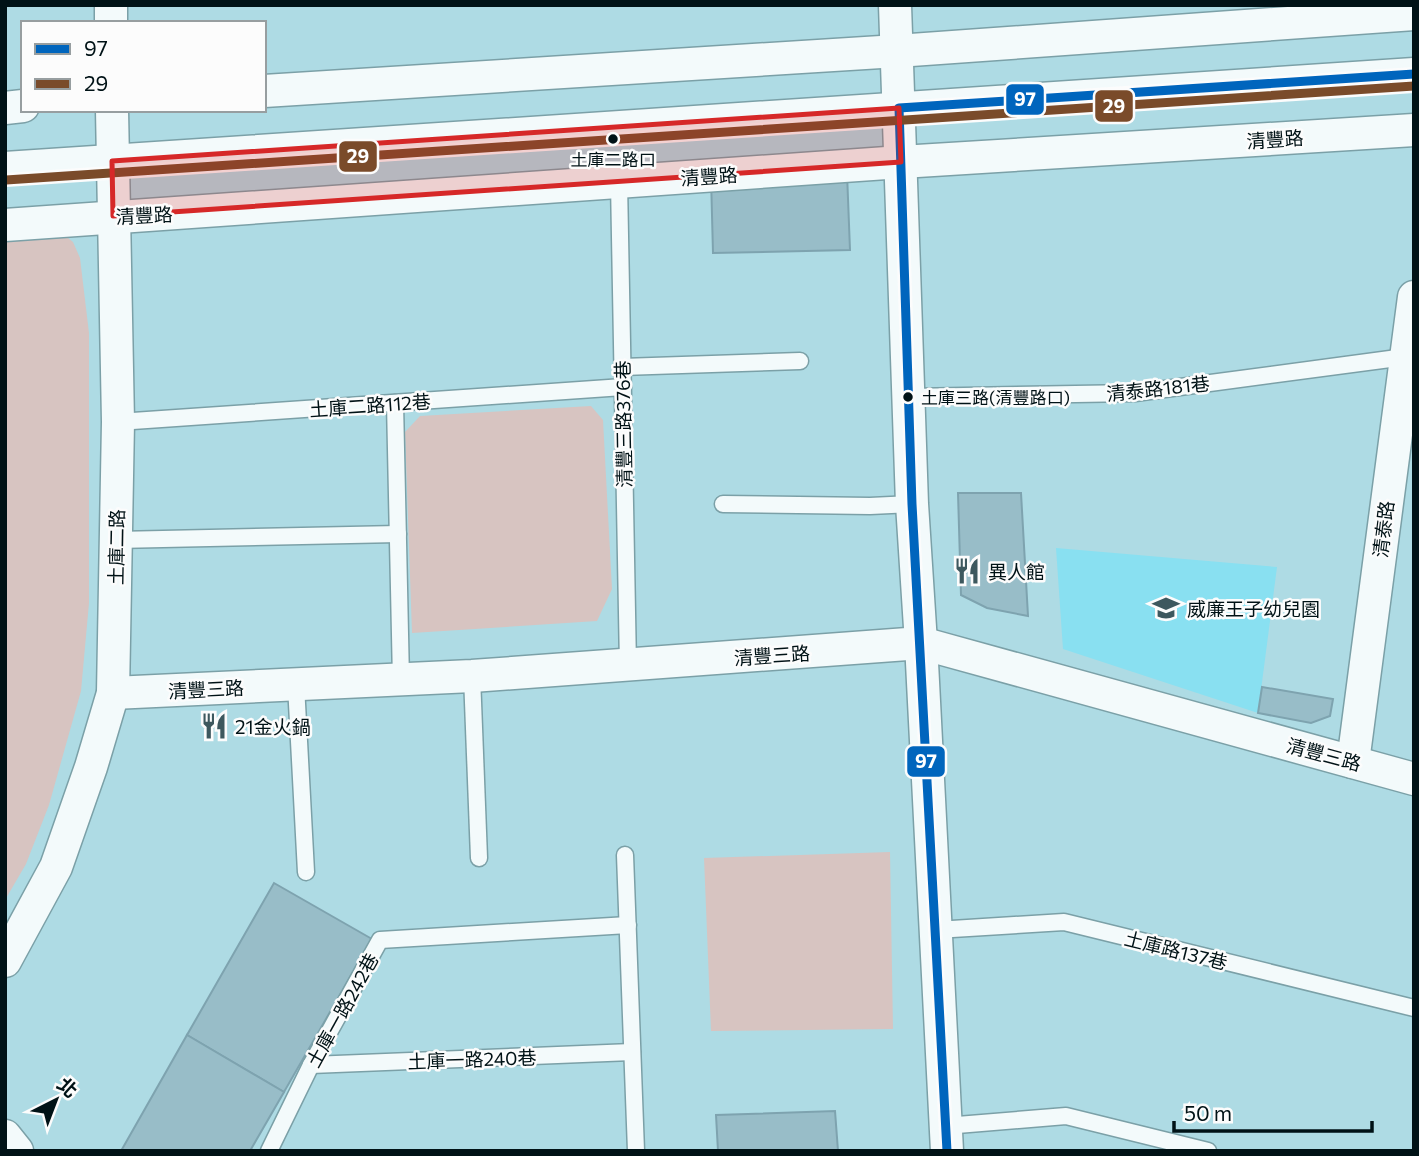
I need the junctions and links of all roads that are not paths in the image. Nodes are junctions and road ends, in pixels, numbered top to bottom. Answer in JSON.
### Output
{"nodes":[{"id":1,"x":895,"y":5,"type":"edge"},
{"id":2,"x":1414,"y":14,"type":"edge"},
{"id":3,"x":897,"y":51,"type":"junction"},
{"id":4,"x":1414,"y":74,"type":"edge"},
{"id":5,"x":266,"y":91,"type":"edge"},
{"id":6,"x":899,"y":108,"type":"junction"},
{"id":7,"x":112,"y":112,"type":"edge"},
{"id":8,"x":1414,"y":130,"type":"edge"},
{"id":9,"x":112,"y":161,"type":"junction"},
{"id":10,"x":901,"y":162,"type":"junction"},
{"id":11,"x":5,"y":168,"type":"edge"},
{"id":12,"x":619,"y":182,"type":"junction"},
{"id":13,"x":113,"y":216,"type":"junction"},
{"id":14,"x":5,"y":225,"type":"edge"},
{"id":15,"x":1414,"y":297,"type":"edge"},
{"id":16,"x":1405,"y":358,"type":"junction"},
{"id":17,"x":800,"y":361,"type":"dead end"},
{"id":18,"x":622,"y":367,"type":"junction"},
{"id":19,"x":623,"y":387,"type":"junction"},
{"id":20,"x":909,"y":397,"type":"junction"},
{"id":21,"x":394,"y":403,"type":"junction"},
{"id":22,"x":118,"y":422,"type":"junction"},
{"id":23,"x":723,"y":504,"type":"dead end"},
{"id":24,"x":912,"y":504,"type":"junction"},
{"id":25,"x":398,"y":534,"type":"junction"},
{"id":26,"x":116,"y":540,"type":"junction"},
{"id":27,"x":921,"y":643,"type":"junction"},
{"id":28,"x":628,"y":666,"type":"junction"},
{"id":29,"x":472,"y":676,"type":"junction"},
{"id":30,"x":401,"y":680,"type":"junction"},
{"id":31,"x":296,"y":685,"type":"junction"},
{"id":32,"x":113,"y":693,"type":"junction"},
{"id":33,"x":1353,"y":762,"type":"junction"},
{"id":34,"x":1414,"y":779,"type":"edge"},
{"id":35,"x":625,"y":855,"type":"dead end"},
{"id":36,"x":479,"y":858,"type":"dead end"},
{"id":37,"x":306,"y":872,"type":"dead end"},
{"id":38,"x":628,"y":925,"type":"junction"},
{"id":39,"x":936,"y":930,"type":"junction"},
{"id":40,"x":5,"y":961,"type":"edge"},
{"id":41,"x":1414,"y":1008,"type":"edge"},
{"id":42,"x":632,"y":1052,"type":"junction"},
{"id":43,"x":311,"y":1065,"type":"junction"},
{"id":44,"x":5,"y":1136,"type":"edge"},
{"id":45,"x":946,"y":1139,"type":"edge"},
{"id":46,"x":17,"y":1151,"type":"edge"},
{"id":47,"x":269,"y":1151,"type":"edge"},
{"id":48,"x":636,"y":1151,"type":"edge"},
{"id":49,"x":1208,"y":1151,"type":"edge"}],
"edges":[{"from":1,"to":3,"type":"street"},
{"from":2,"to":3,"type":"street"},
{"from":3,"to":5,"type":"street"},
{"from":3,"to":6,"type":"street"},
{"from":4,"to":6,"type":"street"},
{"from":6,"to":9,"type":"street"},
{"from":6,"to":10,"type":"street"},
{"from":7,"to":9,"type":"street","name":"土庫二路"},
{"from":8,"to":10,"type":"street","name":"清豐路"},
{"from":9,"to":11,"type":"street"},
{"from":9,"to":13,"type":"street","name":"土庫二路"},
{"from":10,"to":12,"type":"street","name":"清豐路"},
{"from":10,"to":20,"type":"street"},
{"from":12,"to":13,"type":"street","name":"清豐路"},
{"from":12,"to":18,"type":"lane","name":"清豐三路376巷"},
{"from":13,"to":14,"type":"street","name":"清豐路"},
{"from":13,"to":22,"type":"street","name":"土庫二路"},
{"from":15,"to":16,"type":"street","name":"清泰路"},
{"from":16,"to":20,"type":"lane","name":"清泰路181巷"},
{"from":16,"to":33,"type":"street","name":"清泰路"},
{"from":17,"to":18,"type":"lane"},
{"from":18,"to":19,"type":"lane","name":"清豐三路376巷"},
{"from":19,"to":21,"type":"lane","name":"土庫二路112巷"},
{"from":19,"to":28,"type":"lane","name":"清豐三路376巷"},
{"from":20,"to":24,"type":"street"},
{"from":21,"to":22,"type":"lane","name":"土庫二路112巷"},
{"from":21,"to":25,"type":"lane"},
{"from":22,"to":26,"type":"street","name":"土庫二路"},
{"from":23,"to":24,"type":"lane"},
{"from":24,"to":27,"type":"street"},
{"from":25,"to":26,"type":"lane"},
{"from":25,"to":30,"type":"lane"},
{"from":26,"to":32,"type":"street","name":"土庫二路"},
{"from":27,"to":28,"type":"street","name":"清豐三路"},
{"from":27,"to":33,"type":"street","name":"清豐三路"},
{"from":27,"to":39,"type":"street"},
{"from":28,"to":29,"type":"street","name":"清豐三路"},
{"from":29,"to":30,"type":"street","name":"清豐三路"},
{"from":29,"to":36,"type":"lane"},
{"from":30,"to":31,"type":"street","name":"清豐三路"},
{"from":31,"to":32,"type":"street","name":"清豐三路"},
{"from":31,"to":37,"type":"lane"},
{"from":32,"to":40,"type":"street","name":"土庫二路"},
{"from":33,"to":34,"type":"street","name":"清豐三路"},
{"from":35,"to":38,"type":"lane"},
{"from":38,"to":42,"type":"lane"},
{"from":38,"to":43,"type":"lane","name":"土庫一路242巷"},
{"from":39,"to":41,"type":"lane","name":"土庫路137巷"},
{"from":39,"to":45,"type":"street"},
{"from":42,"to":43,"type":"lane","name":"土庫一路240巷"},
{"from":42,"to":48,"type":"lane"},
{"from":43,"to":47,"type":"lane","name":"土庫一路242巷"},
{"from":44,"to":46,"type":"street"},
{"from":45,"to":49,"type":"lane"}]}
